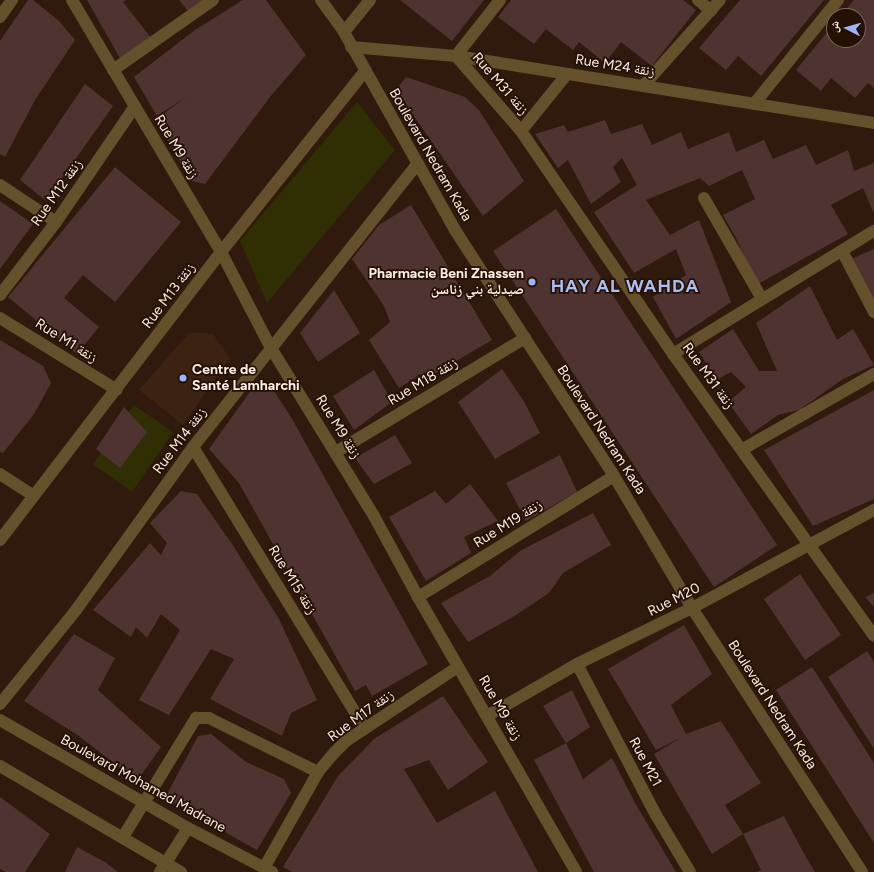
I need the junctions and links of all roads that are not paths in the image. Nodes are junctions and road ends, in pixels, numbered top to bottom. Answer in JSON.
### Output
{"nodes":[{"id":1,"x":12,"y":0,"type":"edge"},
{"id":2,"x":72,"y":0,"type":"edge"},
{"id":3,"x":213,"y":0,"type":"edge"},
{"id":4,"x":321,"y":0,"type":"edge"},
{"id":5,"x":370,"y":0,"type":"edge"},
{"id":6,"x":500,"y":0,"type":"edge"},
{"id":7,"x":698,"y":0,"type":"edge"},
{"id":8,"x":720,"y":0,"type":"edge"},
{"id":9,"x":838,"y":0,"type":"edge"},
{"id":10,"x":711,"y":11,"type":"junction"},
{"id":11,"x":0,"y":17,"type":"edge"},
{"id":12,"x":344,"y":32,"type":"junction"},
{"id":13,"x":351,"y":47,"type":"junction"},
{"id":14,"x":456,"y":56,"type":"junction"},
{"id":15,"x":113,"y":70,"type":"junction"},
{"id":16,"x":365,"y":71,"type":"junction"},
{"id":17,"x":567,"y":74,"type":"junction"},
{"id":18,"x":643,"y":86,"type":"junction"},
{"id":19,"x":754,"y":104,"type":"junction"},
{"id":20,"x":135,"y":106,"type":"junction"},
{"id":21,"x":874,"y":123,"type":"edge"},
{"id":22,"x":521,"y":131,"type":"junction"},
{"id":23,"x":418,"y":163,"type":"junction"},
{"id":24,"x":0,"y":185,"type":"edge"},
{"id":25,"x":704,"y":198,"type":"dead end"},
{"id":26,"x":56,"y":222,"type":"junction"},
{"id":27,"x":874,"y":231,"type":"edge"},
{"id":28,"x":842,"y":251,"type":"junction"},
{"id":29,"x":221,"y":252,"type":"junction"},
{"id":30,"x":0,"y":296,"type":"edge"},
{"id":31,"x":762,"y":299,"type":"junction"},
{"id":32,"x":874,"y":312,"type":"edge"},
{"id":33,"x":0,"y":318,"type":"edge"},
{"id":34,"x":524,"y":338,"type":"junction"},
{"id":35,"x":271,"y":348,"type":"junction"},
{"id":36,"x":673,"y":354,"type":"junction"},
{"id":37,"x":874,"y":374,"type":"edge"},
{"id":38,"x":117,"y":390,"type":"junction"},
{"id":39,"x":192,"y":447,"type":"junction"},
{"id":40,"x":743,"y":449,"type":"junction"},
{"id":41,"x":336,"y":452,"type":"junction"},
{"id":42,"x":0,"y":474,"type":"edge"},
{"id":43,"x":614,"y":476,"type":"junction"},
{"id":44,"x":34,"y":496,"type":"junction"},
{"id":45,"x":874,"y":510,"type":"edge"},
{"id":46,"x":0,"y":540,"type":"edge"},
{"id":47,"x":809,"y":546,"type":"junction"},
{"id":48,"x":418,"y":597,"type":"junction"},
{"id":49,"x":692,"y":608,"type":"junction"},
{"id":50,"x":874,"y":636,"type":"edge"},
{"id":51,"x":577,"y":664,"type":"junction"},
{"id":52,"x":458,"y":667,"type":"junction"},
{"id":53,"x":0,"y":704,"type":"edge"},
{"id":54,"x":487,"y":716,"type":"junction"},
{"id":55,"x":0,"y":720,"type":"edge"},
{"id":56,"x":365,"y":729,"type":"junction"},
{"id":57,"x":0,"y":766,"type":"edge"},
{"id":58,"x":318,"y":772,"type":"junction"},
{"id":59,"x":144,"y":801,"type":"junction"},
{"id":60,"x":188,"y":828,"type":"junction"},
{"id":61,"x":123,"y":837,"type":"junction"},
{"id":62,"x":163,"y":867,"type":"edge"},
{"id":63,"x":268,"y":870,"type":"edge"},
{"id":64,"x":181,"y":872,"type":"edge"},
{"id":65,"x":576,"y":872,"type":"edge"},
{"id":66,"x":690,"y":872,"type":"edge"},
{"id":67,"x":862,"y":872,"type":"edge"}],
"edges":[{"from":1,"to":11,"type":"street"},
{"from":2,"to":15,"type":"street","name":"Rue M9 زنقة"},
{"from":3,"to":15,"type":"street"},
{"from":4,"to":12,"type":"street","name":"Boulevard Nedram Kada"},
{"from":5,"to":12,"type":"street"},
{"from":6,"to":14,"type":"street"},
{"from":7,"to":10,"type":"street"},
{"from":8,"to":10,"type":"street"},
{"from":9,"to":19,"type":"street"},
{"from":10,"to":18,"type":"street"},
{"from":12,"to":13,"type":"street","name":"Boulevard Nedram Kada"},
{"from":13,"to":14,"type":"street","name":"Rue M24 زنقة"},
{"from":13,"to":16,"type":"street","name":"Boulevard Nedram Kada"},
{"from":14,"to":17,"type":"street","name":"Rue M24 زنقة"},
{"from":14,"to":22,"type":"street","name":"Rue M31 زنقة"},
{"from":15,"to":20,"type":"street","name":"Rue M9 زنقة"},
{"from":16,"to":23,"type":"street","name":"Boulevard Nedram Kada"},
{"from":16,"to":29,"type":"street","name":"Rue M13 زنقة"},
{"from":17,"to":18,"type":"street","name":"Rue M24 زنقة"},
{"from":17,"to":22,"type":"street","name":"Rue M31 زنقة"},
{"from":18,"to":19,"type":"street","name":"Rue M24 زنقة"},
{"from":19,"to":21,"type":"street","name":"Rue M24 زنقة"},
{"from":20,"to":26,"type":"street","name":"Rue M12 زنقة"},
{"from":20,"to":29,"type":"street","name":"Rue M9 زنقة"},
{"from":22,"to":36,"type":"street","name":"Rue M31 زنقة"},
{"from":23,"to":34,"type":"street","name":"Boulevard Nedram Kada"},
{"from":23,"to":35,"type":"street","name":"Rue M14 زنقة"},
{"from":24,"to":26,"type":"street"},
{"from":25,"to":31,"type":"street"},
{"from":26,"to":30,"type":"street","name":"Rue M12 زنقة"},
{"from":27,"to":28,"type":"street"},
{"from":28,"to":31,"type":"street"},
{"from":28,"to":32,"type":"street"},
{"from":29,"to":35,"type":"street","name":"Rue M9 زنقة"},
{"from":29,"to":38,"type":"street","name":"Rue M13 زنقة"},
{"from":31,"to":36,"type":"street"},
{"from":33,"to":38,"type":"street","name":"Rue M1 زنقة"},
{"from":34,"to":41,"type":"street","name":"Rue M18 زنقة"},
{"from":34,"to":43,"type":"street","name":"Boulevard Nedram Kada"},
{"from":35,"to":39,"type":"street","name":"Rue M14 زنقة"},
{"from":35,"to":41,"type":"street","name":"Rue M9 زنقة"},
{"from":36,"to":40,"type":"street","name":"Rue M31 زنقة"},
{"from":37,"to":40,"type":"street"},
{"from":38,"to":44,"type":"street","name":"Rue M13 زنقة"},
{"from":39,"to":53,"type":"street","name":"Rue M14 زنقة"},
{"from":39,"to":56,"type":"street","name":"Rue M15 زنقة"},
{"from":40,"to":47,"type":"street","name":"Rue M31 زنقة"},
{"from":41,"to":48,"type":"street","name":"Rue M9 زنقة"},
{"from":42,"to":44,"type":"street"},
{"from":43,"to":48,"type":"street","name":"Rue M19 زنقة"},
{"from":43,"to":49,"type":"street","name":"Boulevard Nedram Kada"},
{"from":44,"to":46,"type":"street","name":"Rue M13 زنقة"},
{"from":45,"to":47,"type":"street","name":"Rue M20"},
{"from":47,"to":49,"type":"street","name":"Rue M20"},
{"from":47,"to":50,"type":"street","name":"Rue M31 زنقة"},
{"from":48,"to":52,"type":"street","name":"Rue M9 زنقة"},
{"from":49,"to":51,"type":"street","name":"Rue M20"},
{"from":49,"to":67,"type":"street","name":"Boulevard Nedram Kada"},
{"from":51,"to":54,"type":"street","name":"Rue M20"},
{"from":51,"to":66,"type":"street","name":"Rue M21"},
{"from":52,"to":54,"type":"street","name":"Rue M9 زنقة"},
{"from":52,"to":56,"type":"street","name":"Rue M17 زنقة"},
{"from":54,"to":65,"type":"street","name":"Rue M9 زنقة"},
{"from":55,"to":59,"type":"street","name":"Boulevard Mohamed Madrane"},
{"from":56,"to":58,"type":"street","name":"Rue M17 زنقة"},
{"from":57,"to":61,"type":"street"},
{"from":58,"to":59,"type":"street"},
{"from":58,"to":63,"type":"street","name":"Rue M17 زنقة"},
{"from":59,"to":60,"type":"street","name":"Boulevard Mohamed Madrane"},
{"from":59,"to":61,"type":"street"},
{"from":60,"to":62,"type":"street"},
{"from":60,"to":63,"type":"street","name":"Boulevard Mohamed Madrane"},
{"from":61,"to":62,"type":"street"},
{"from":62,"to":64,"type":"street"}]}
